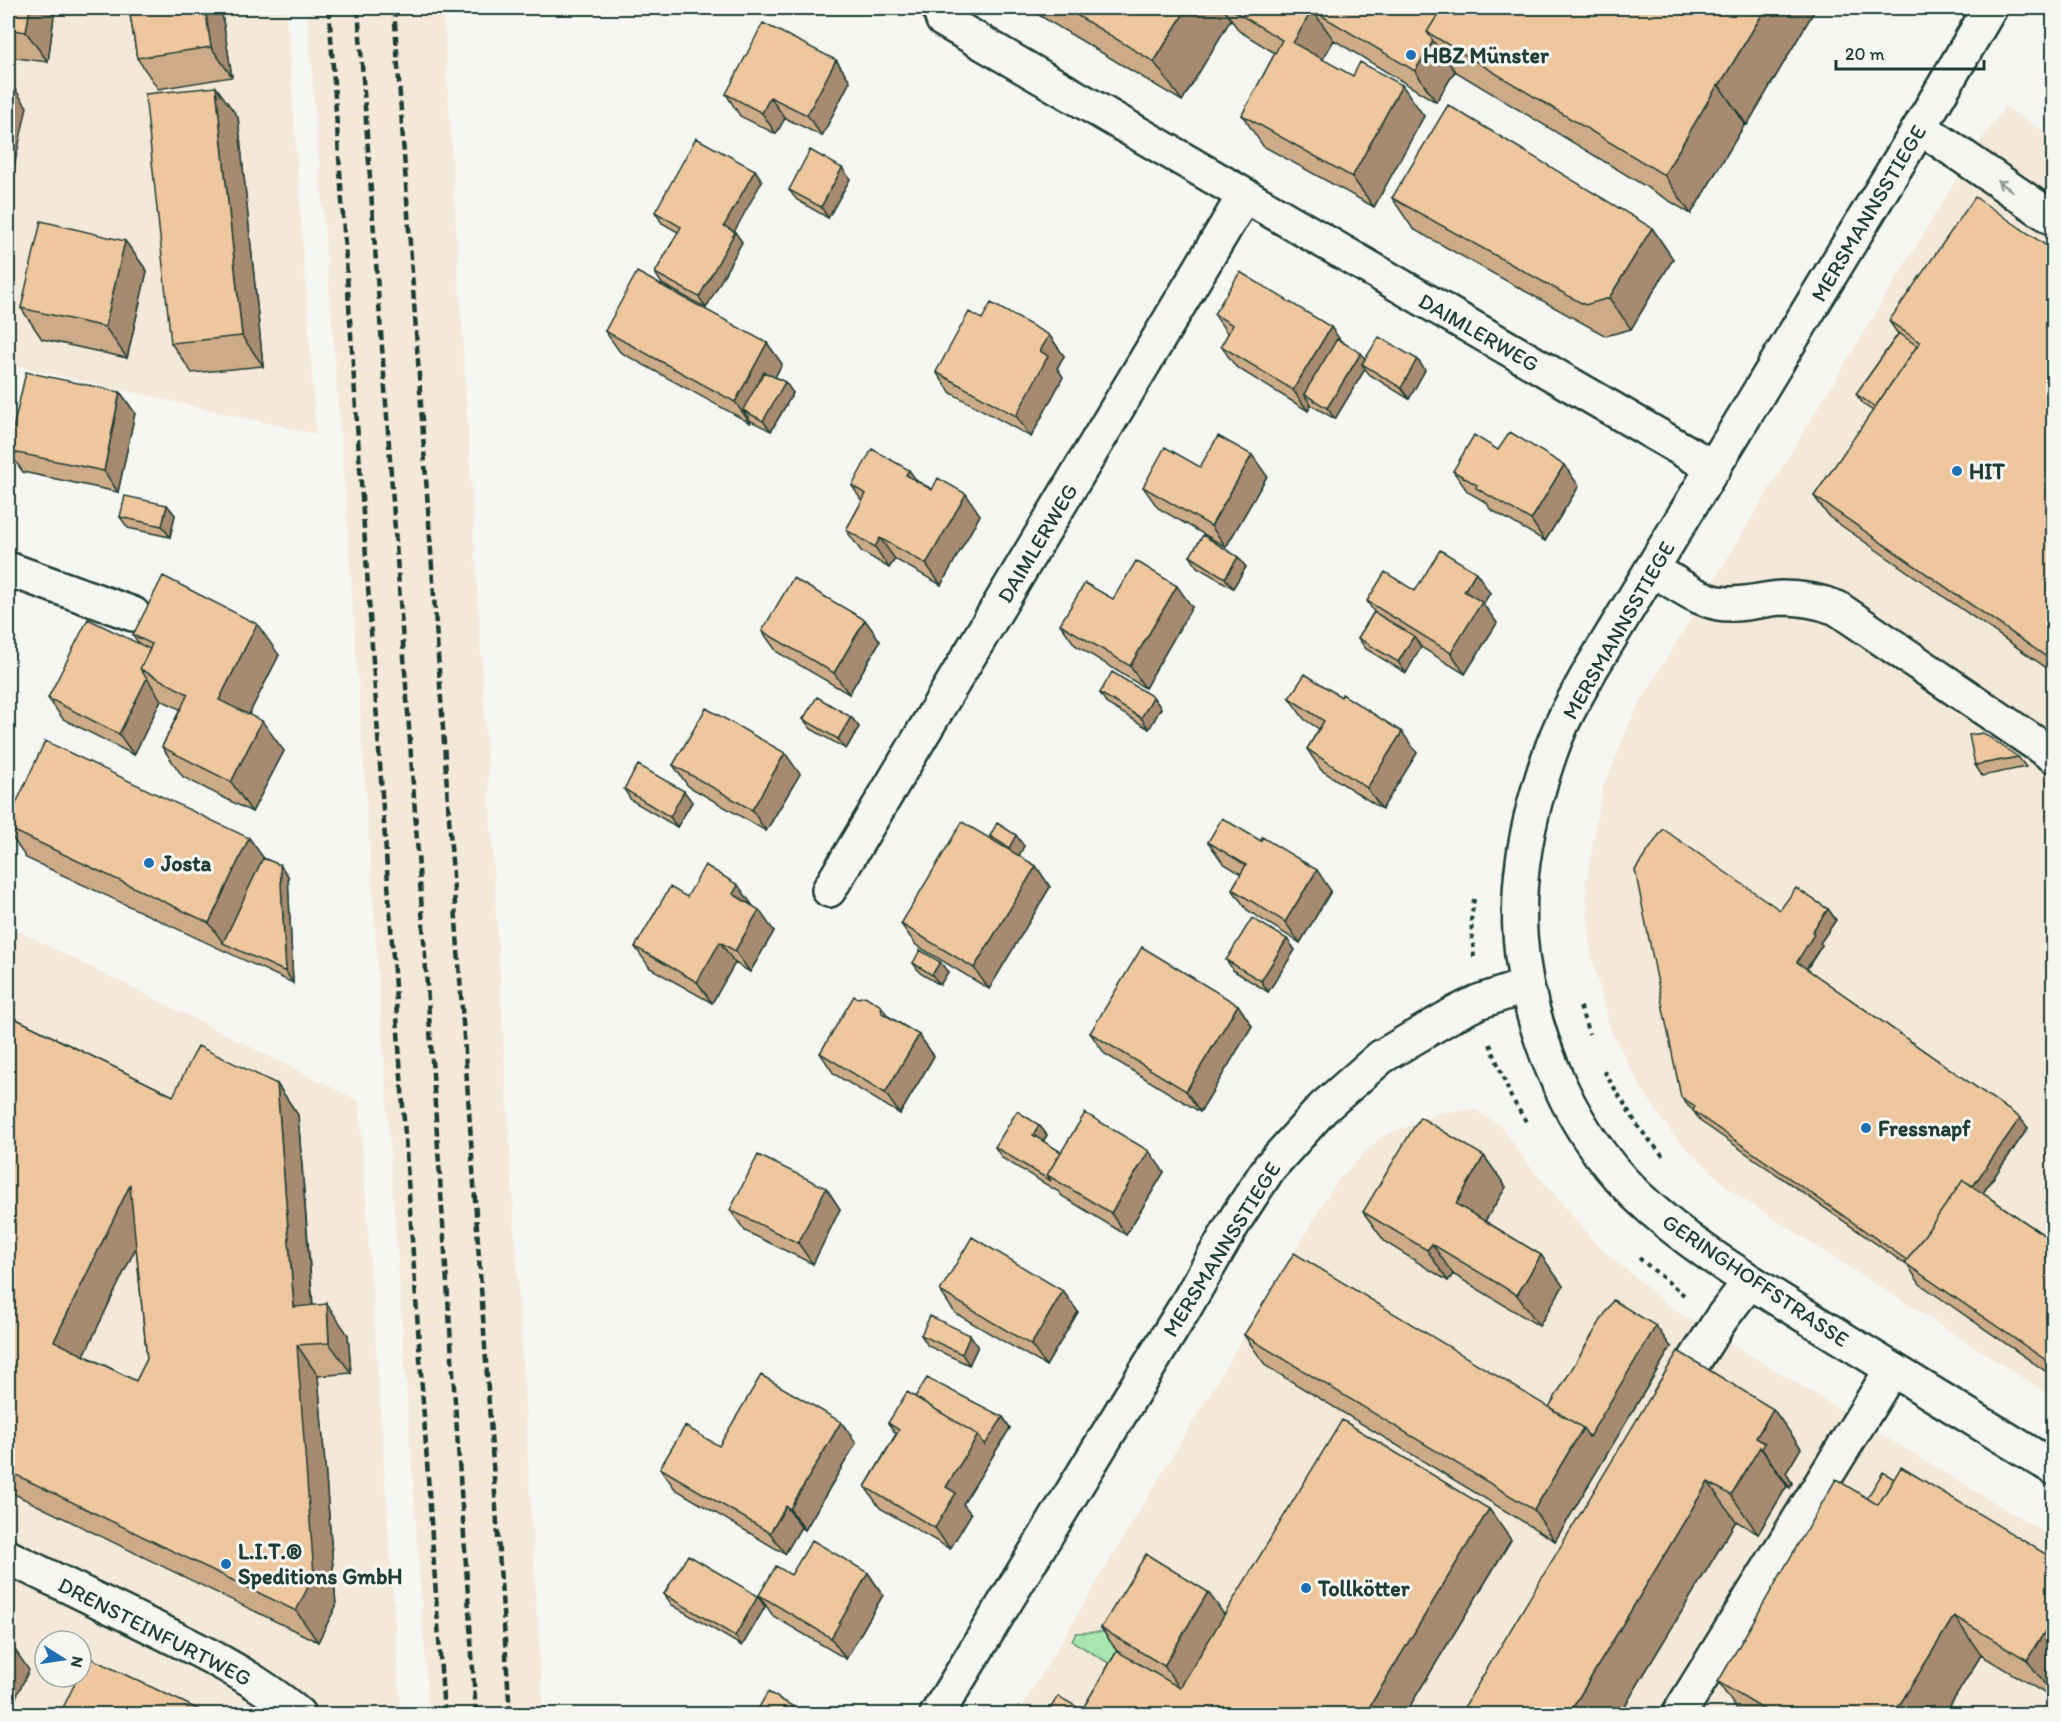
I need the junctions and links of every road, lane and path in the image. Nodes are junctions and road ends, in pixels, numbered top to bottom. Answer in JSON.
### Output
{"nodes":[{"id":1,"x":939,"y":8,"type":"edge"},
{"id":2,"x":1990,"y":8,"type":"edge"},
{"id":3,"x":1920,"y":127,"type":"junction"},
{"id":4,"x":1244,"y":196,"type":"junction"},
{"id":5,"x":2054,"y":219,"type":"edge"},
{"id":6,"x":1714,"y":468,"type":"junction"},
{"id":7,"x":8,"y":569,"type":"edge"},
{"id":8,"x":1652,"y":569,"type":"junction"},
{"id":9,"x":133,"y":614,"type":"dead end"},
{"id":10,"x":2054,"y":756,"type":"edge"},
{"id":11,"x":1475,"y":888,"type":"dead end"},
{"id":12,"x":829,"y":890,"type":"dead end"},
{"id":13,"x":1526,"y":986,"type":"junction"},
{"id":14,"x":1478,"y":1002,"type":"junction"},
{"id":15,"x":1579,"y":1005,"type":"dead end"},
{"id":16,"x":1590,"y":1038,"type":"dead end"},
{"id":17,"x":1604,"y":1070,"type":"dead end"},
{"id":18,"x":1529,"y":1126,"type":"dead end"},
{"id":19,"x":1669,"y":1164,"type":"dead end"},
{"id":20,"x":1636,"y":1255,"type":"dead end"},
{"id":21,"x":1750,"y":1281,"type":"junction"},
{"id":22,"x":1721,"y":1319,"type":"junction"},
{"id":23,"x":1892,"y":1369,"type":"junction"},
{"id":24,"x":1652,"y":1428,"type":"edge"},
{"id":25,"x":2054,"y":1468,"type":"edge"},
{"id":26,"x":2043,"y":1509,"type":"dead end"},
{"id":27,"x":2054,"y":1515,"type":"edge"},
{"id":28,"x":8,"y":1557,"type":"edge"},
{"id":29,"x":298,"y":1714,"type":"edge"},
{"id":30,"x":937,"y":1714,"type":"edge"},
{"id":31,"x":1679,"y":1714,"type":"edge"}],
"edges":[{"from":1,"to":4,"type":"street","name":"DAIMLERWEG"},
{"from":2,"to":3,"type":"street","name":"MERSMANNSSTIEGE"},
{"from":5,"to":3,"type":"street","one_way":true},
{"from":3,"to":6,"type":"street","name":"MERSMANNSSTIEGE"},
{"from":4,"to":6,"type":"street","name":"DAIMLERWEG"},
{"from":4,"to":12,"type":"street","name":"DAIMLERWEG"},
{"from":6,"to":8,"type":"street","name":"MERSMANNSSTIEGE"},
{"from":7,"to":9,"type":"street"},
{"from":8,"to":10,"type":"street"},
{"from":8,"to":13,"type":"street","name":"MERSMANNSSTIEGE"},
{"from":11,"to":14,"type":"path"},
{"from":13,"to":14,"type":"street","name":"MERSMANNSSTIEGE"},
{"from":13,"to":21,"type":"street","name":"GERINGHOFFSTRASSE"},
{"from":14,"to":18,"type":"path"},
{"from":14,"to":30,"type":"street","name":"MERSMANNSSTIEGE"},
{"from":15,"to":16,"type":"path"},
{"from":17,"to":19,"type":"path"},
{"from":20,"to":22,"type":"path"},
{"from":21,"to":22,"type":"street"},
{"from":21,"to":23,"type":"street","name":"GERINGHOFFSTRASSE"},
{"from":22,"to":24,"type":"street"},
{"from":23,"to":25,"type":"street","name":"GERINGHOFFSTRASSE"},
{"from":23,"to":31,"type":"street"},
{"from":26,"to":27,"type":"path"},
{"from":28,"to":29,"type":"street","name":"DRENSTEINFURTWEG"}]}
